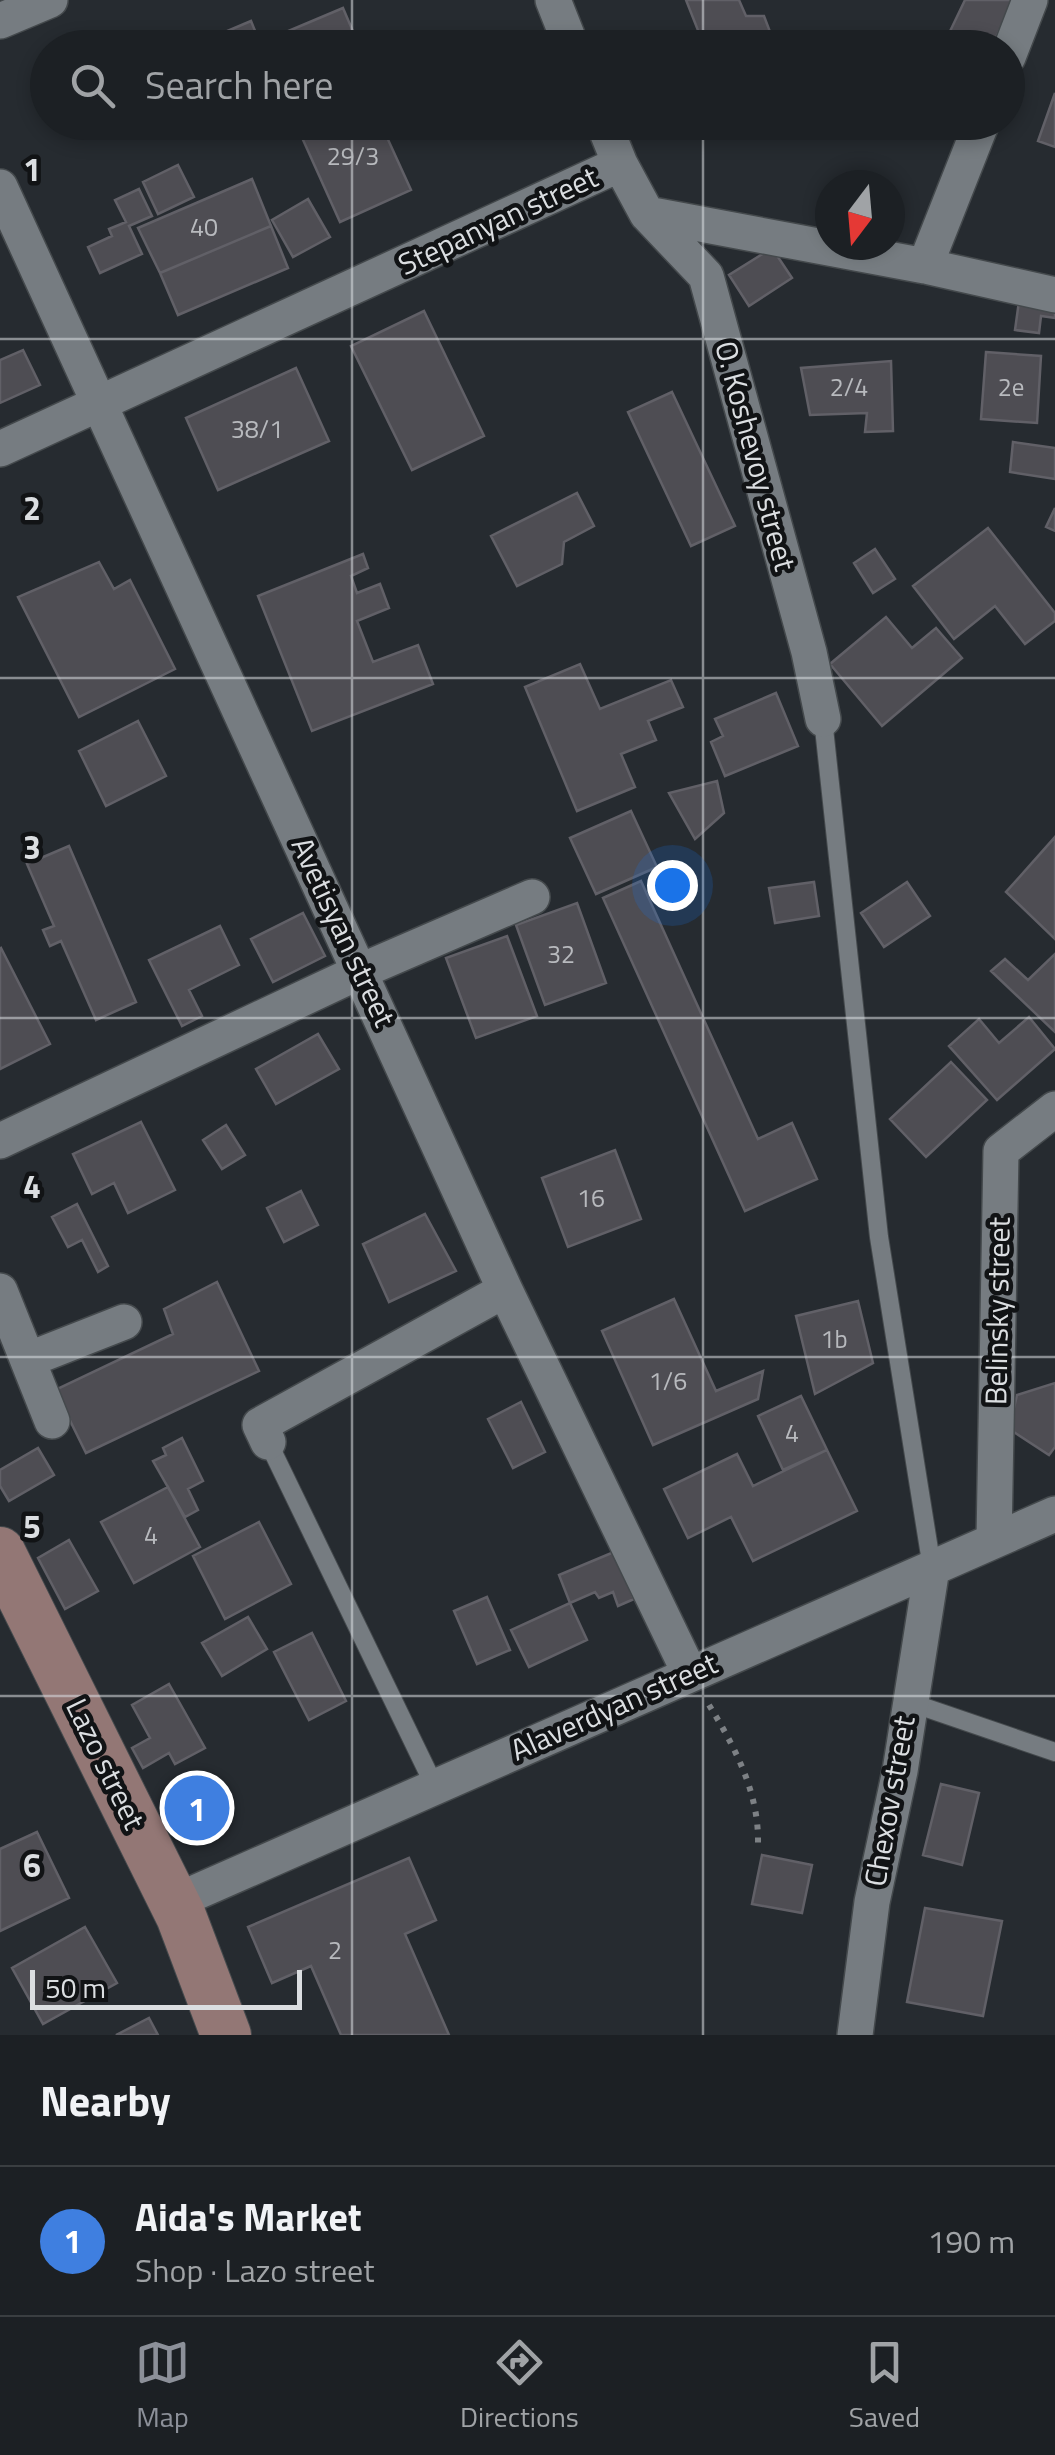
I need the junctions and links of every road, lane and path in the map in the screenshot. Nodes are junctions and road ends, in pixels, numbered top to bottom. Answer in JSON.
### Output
{"nodes":[{"id":1,"x":50,"y":0,"type":"edge"},
{"id":2,"x":553,"y":0,"type":"edge"},
{"id":3,"x":1030,"y":0,"type":"edge"},
{"id":4,"x":0,"y":21,"type":"edge"},
{"id":5,"x":565,"y":30,"type":"edge"},
{"id":6,"x":1018,"y":30,"type":"edge"},
{"id":7,"x":610,"y":140,"type":"edge"},
{"id":8,"x":975,"y":140,"type":"edge"},
{"id":9,"x":620,"y":164,"type":"junction"},
{"id":10,"x":0,"y":187,"type":"edge"},
{"id":11,"x":647,"y":214,"type":"junction"},
{"id":12,"x":925,"y":266,"type":"junction"},
{"id":13,"x":1055,"y":295,"type":"edge"},
{"id":14,"x":100,"y":405,"type":"junction"},
{"id":15,"x":0,"y":449,"type":"edge"},
{"id":16,"x":823,"y":720,"type":"joint"},
{"id":17,"x":532,"y":897,"type":"dead end"},
{"id":18,"x":361,"y":971,"type":"junction"},
{"id":19,"x":1055,"y":1109,"type":"edge"},
{"id":20,"x":0,"y":1142,"type":"edge"},
{"id":21,"x":0,"y":1290,"type":"edge"},
{"id":22,"x":505,"y":1290,"type":"junction"},
{"id":23,"x":124,"y":1322,"type":"dead end"},
{"id":24,"x":30,"y":1360,"type":"junction"},
{"id":25,"x":52,"y":1422,"type":"dead end"},
{"id":26,"x":268,"y":1442,"type":"joint"},
{"id":27,"x":1055,"y":1514,"type":"edge"},
{"id":28,"x":994,"y":1540,"type":"junction"},
{"id":29,"x":0,"y":1552,"type":"edge"},
{"id":30,"x":932,"y":1568,"type":"junction"},
{"id":31,"x":690,"y":1674,"type":"junction"},
{"id":32,"x":908,"y":1702,"type":"junction"},
{"id":33,"x":1055,"y":1752,"type":"edge"},
{"id":34,"x":435,"y":1786,"type":"junction"},
{"id":35,"x":758,"y":1843,"type":"dead end"},
{"id":36,"x":174,"y":1902,"type":"junction"},
{"id":37,"x":226,"y":2035,"type":"edge"},
{"id":38,"x":855,"y":2035,"type":"edge"}],
"edges":[{"from":1,"to":4,"type":"street"},
{"from":2,"to":5,"type":"street"},
{"from":3,"to":6,"type":"street"},
{"from":7,"to":9,"type":"street"},
{"from":8,"to":12,"type":"street"},
{"from":9,"to":11,"type":"street","name":"Stepanyan street"},
{"from":9,"to":14,"type":"street","name":"Stepanyan street"},
{"from":10,"to":14,"type":"street","name":"Avetisyan street"},
{"from":11,"to":12,"type":"street"},
{"from":11,"to":16,"type":"street","name":"O. Koshevoy street"},
{"from":12,"to":13,"type":"street"},
{"from":14,"to":15,"type":"street","name":"Stepanyan street"},
{"from":14,"to":18,"type":"street","name":"Avetisyan street"},
{"from":16,"to":30,"type":"lane"},
{"from":17,"to":18,"type":"street"},
{"from":18,"to":20,"type":"street"},
{"from":18,"to":22,"type":"street","name":"Avetisyan street"},
{"from":19,"to":28,"type":"street","name":"Belinsky street"},
{"from":21,"to":24,"type":"street"},
{"from":22,"to":26,"type":"street"},
{"from":22,"to":31,"type":"street","name":"Avetisyan street"},
{"from":23,"to":24,"type":"street"},
{"from":24,"to":25,"type":"street"},
{"from":26,"to":34,"type":"lane"},
{"from":27,"to":28,"type":"street","name":"Alaverdyan street"},
{"from":28,"to":30,"type":"street","name":"Alaverdyan street"},
{"from":29,"to":36,"type":"street","name":"Lazo street"},
{"from":30,"to":31,"type":"street","name":"Alaverdyan street"},
{"from":30,"to":32,"type":"street","name":"Chexov street"},
{"from":31,"to":34,"type":"street","name":"Alaverdyan street"},
{"from":31,"to":35,"type":"path"},
{"from":32,"to":33,"type":"lane"},
{"from":32,"to":38,"type":"street","name":"Chexov street"},
{"from":34,"to":36,"type":"street","name":"Alaverdyan street"},
{"from":36,"to":37,"type":"street","name":"Lazo street"}]}
